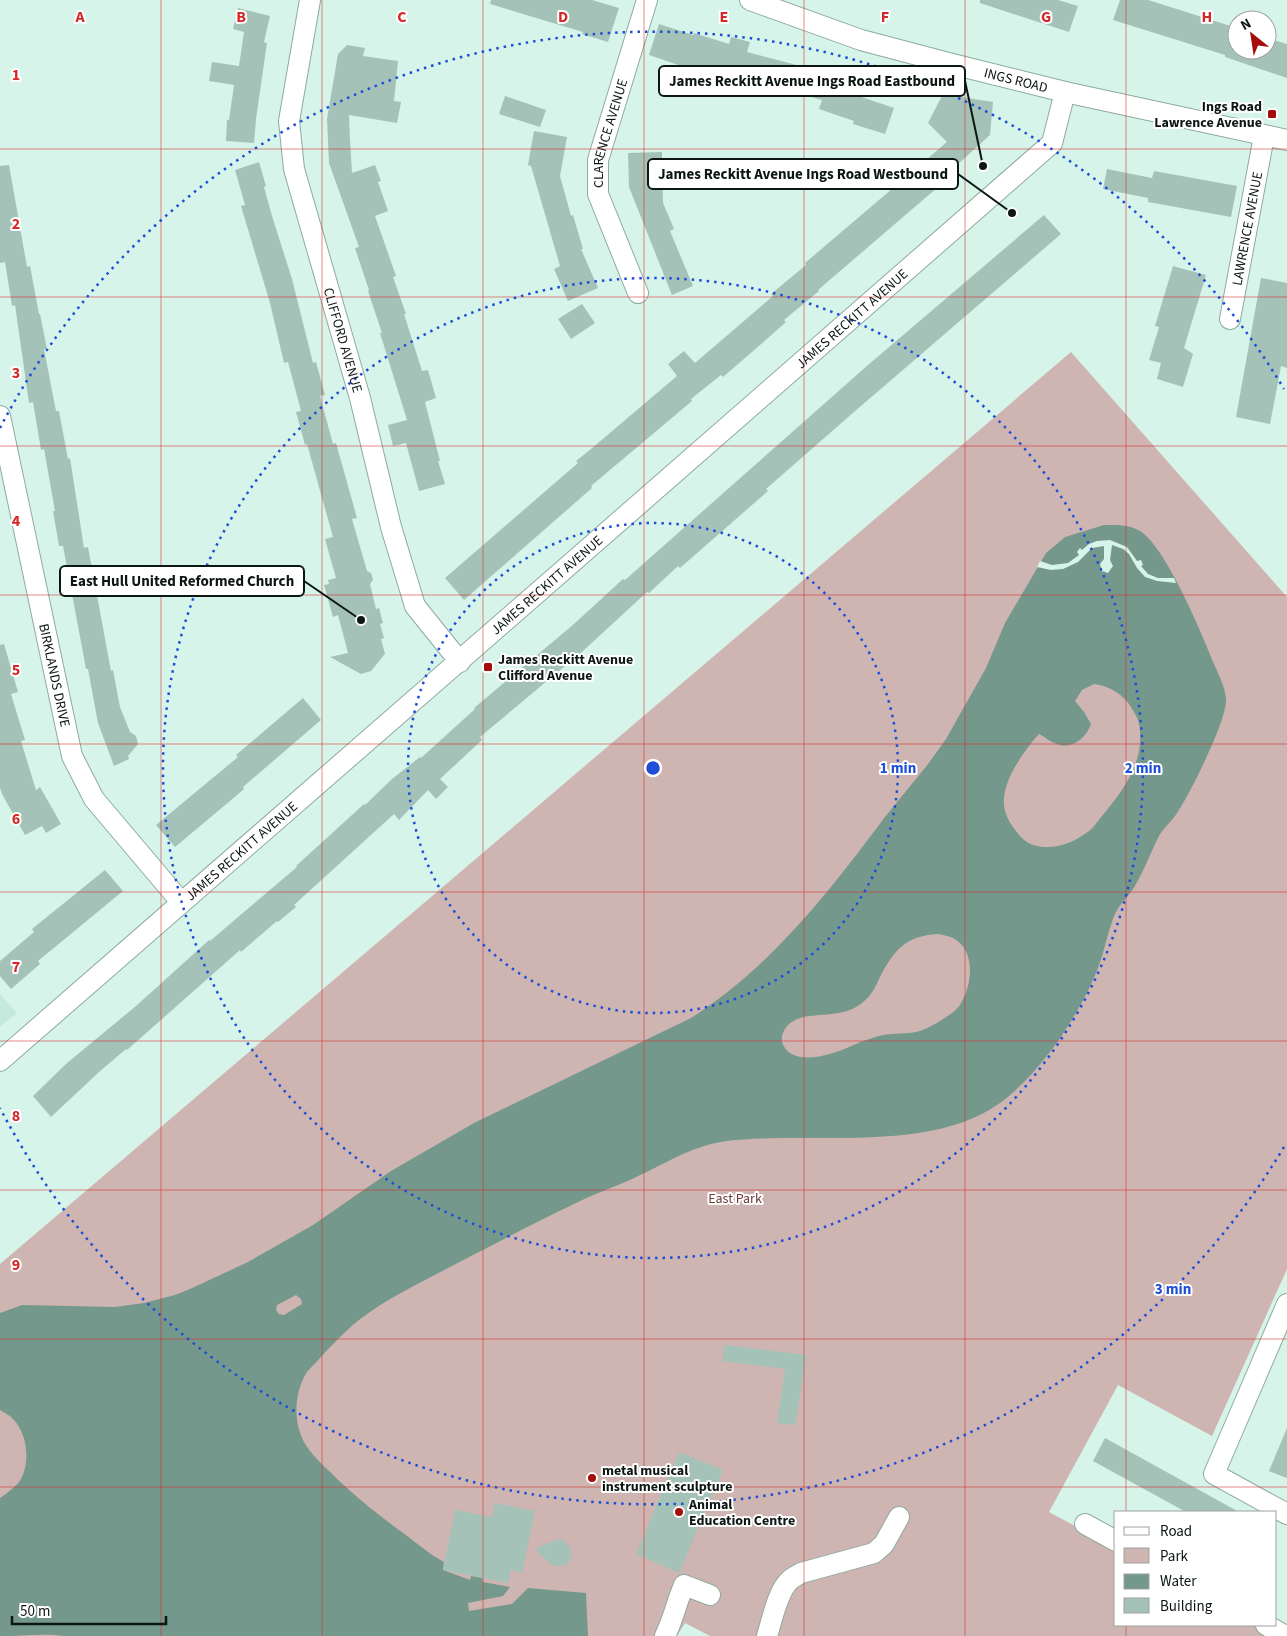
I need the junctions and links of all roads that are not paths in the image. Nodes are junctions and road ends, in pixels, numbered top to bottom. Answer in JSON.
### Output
{"nodes":[{"id":1,"x":310,"y":0,"type":"edge"},
{"id":2,"x":647,"y":0,"type":"edge"},
{"id":3,"x":750,"y":0,"type":"edge"},
{"id":4,"x":1065,"y":92,"type":"junction"},
{"id":5,"x":1264,"y":136,"type":"junction"},
{"id":6,"x":1287,"y":140,"type":"edge"},
{"id":7,"x":638,"y":293,"type":"dead end"},
{"id":8,"x":1230,"y":319,"type":"dead end"},
{"id":9,"x":0,"y":416,"type":"edge"},
{"id":10,"x":460,"y":662,"type":"junction"},
{"id":11,"x":180,"y":902,"type":"junction"},
{"id":12,"x":0,"y":1061,"type":"edge"},
{"id":13,"x":1287,"y":1304,"type":"edge"},
{"id":14,"x":1287,"y":1514,"type":"edge"},
{"id":15,"x":899,"y":1517,"type":"dead end"},
{"id":16,"x":1085,"y":1524,"type":"dead end"},
{"id":17,"x":1114,"y":1540,"type":"edge"},
{"id":18,"x":710,"y":1594,"type":"dead end"},
{"id":19,"x":1268,"y":1626,"type":"edge"},
{"id":20,"x":667,"y":1631,"type":"edge"},
{"id":21,"x":766,"y":1636,"type":"edge"},
{"id":22,"x":1286,"y":1636,"type":"edge"}],
"edges":[{"from":1,"to":10,"type":"street","name":"CLIFFORD AVENUE"},
{"from":2,"to":7,"type":"street","name":"CLARENCE AVENUE"},
{"from":3,"to":4,"type":"street","name":"INGS ROAD"},
{"from":4,"to":5,"type":"street","name":"INGS ROAD"},
{"from":4,"to":10,"type":"street","name":"JAMES RECKITT AVENUE"},
{"from":5,"to":6,"type":"street","name":"INGS ROAD"},
{"from":5,"to":8,"type":"street","name":"LAWRENCE AVENUE"},
{"from":9,"to":11,"type":"street","name":"BIRKLANDS DRIVE"},
{"from":10,"to":11,"type":"street","name":"JAMES RECKITT AVENUE"},
{"from":11,"to":12,"type":"street","name":"JAMES RECKITT AVENUE"},
{"from":13,"to":14,"type":"street"},
{"from":15,"to":21,"type":"street"},
{"from":16,"to":17,"type":"street"},
{"from":18,"to":20,"type":"street"},
{"from":19,"to":22,"type":"street"}]}
